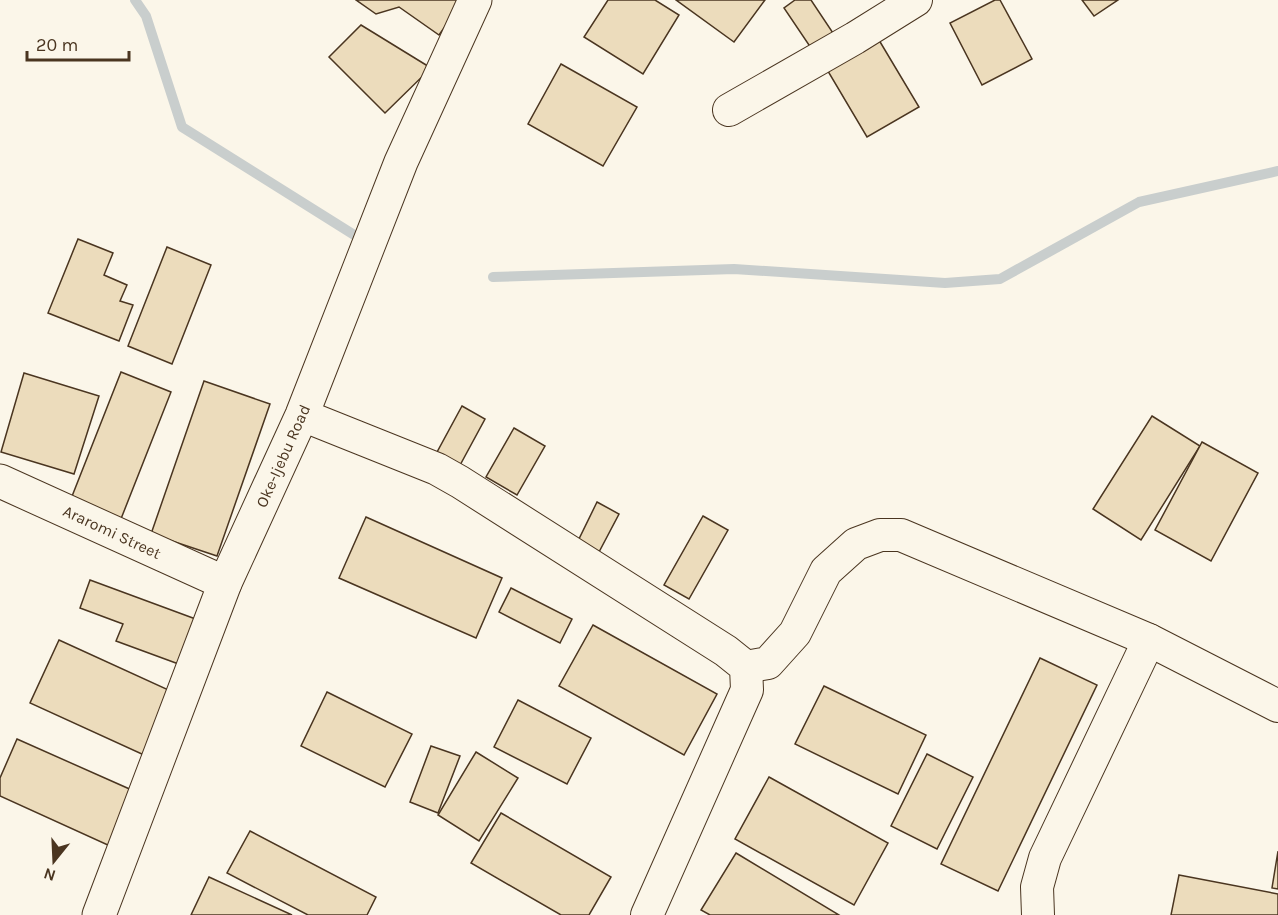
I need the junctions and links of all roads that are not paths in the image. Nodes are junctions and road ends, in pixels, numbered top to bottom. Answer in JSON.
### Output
{"nodes":[{"id":1,"x":475,"y":0,"type":"edge"},
{"id":2,"x":916,"y":0,"type":"edge"},
{"id":3,"x":729,"y":110,"type":"dead end"},
{"id":4,"x":302,"y":415,"type":"junction"},
{"id":5,"x":0,"y":481,"type":"edge"},
{"id":6,"x":225,"y":583,"type":"junction"},
{"id":7,"x":1149,"y":640,"type":"junction"},
{"id":8,"x":746,"y":667,"type":"junction"},
{"id":9,"x":1278,"y":706,"type":"edge"},
{"id":10,"x":99,"y":915,"type":"edge"},
{"id":11,"x":646,"y":915,"type":"edge"},
{"id":12,"x":1038,"y":915,"type":"edge"}],
"edges":[{"from":1,"to":4,"type":"main road","name":"Oke-Ijebu Road"},
{"from":2,"to":3,"type":"street"},
{"from":4,"to":6,"type":"main road","name":"Oke-Ijebu Road"},
{"from":4,"to":8,"type":"street"},
{"from":5,"to":6,"type":"main road","name":"Araromi Street"},
{"from":6,"to":10,"type":"main road","name":"Oke-Ijebu Road"},
{"from":7,"to":8,"type":"street"},
{"from":7,"to":9,"type":"street"},
{"from":7,"to":12,"type":"street"},
{"from":8,"to":11,"type":"street"}]}
